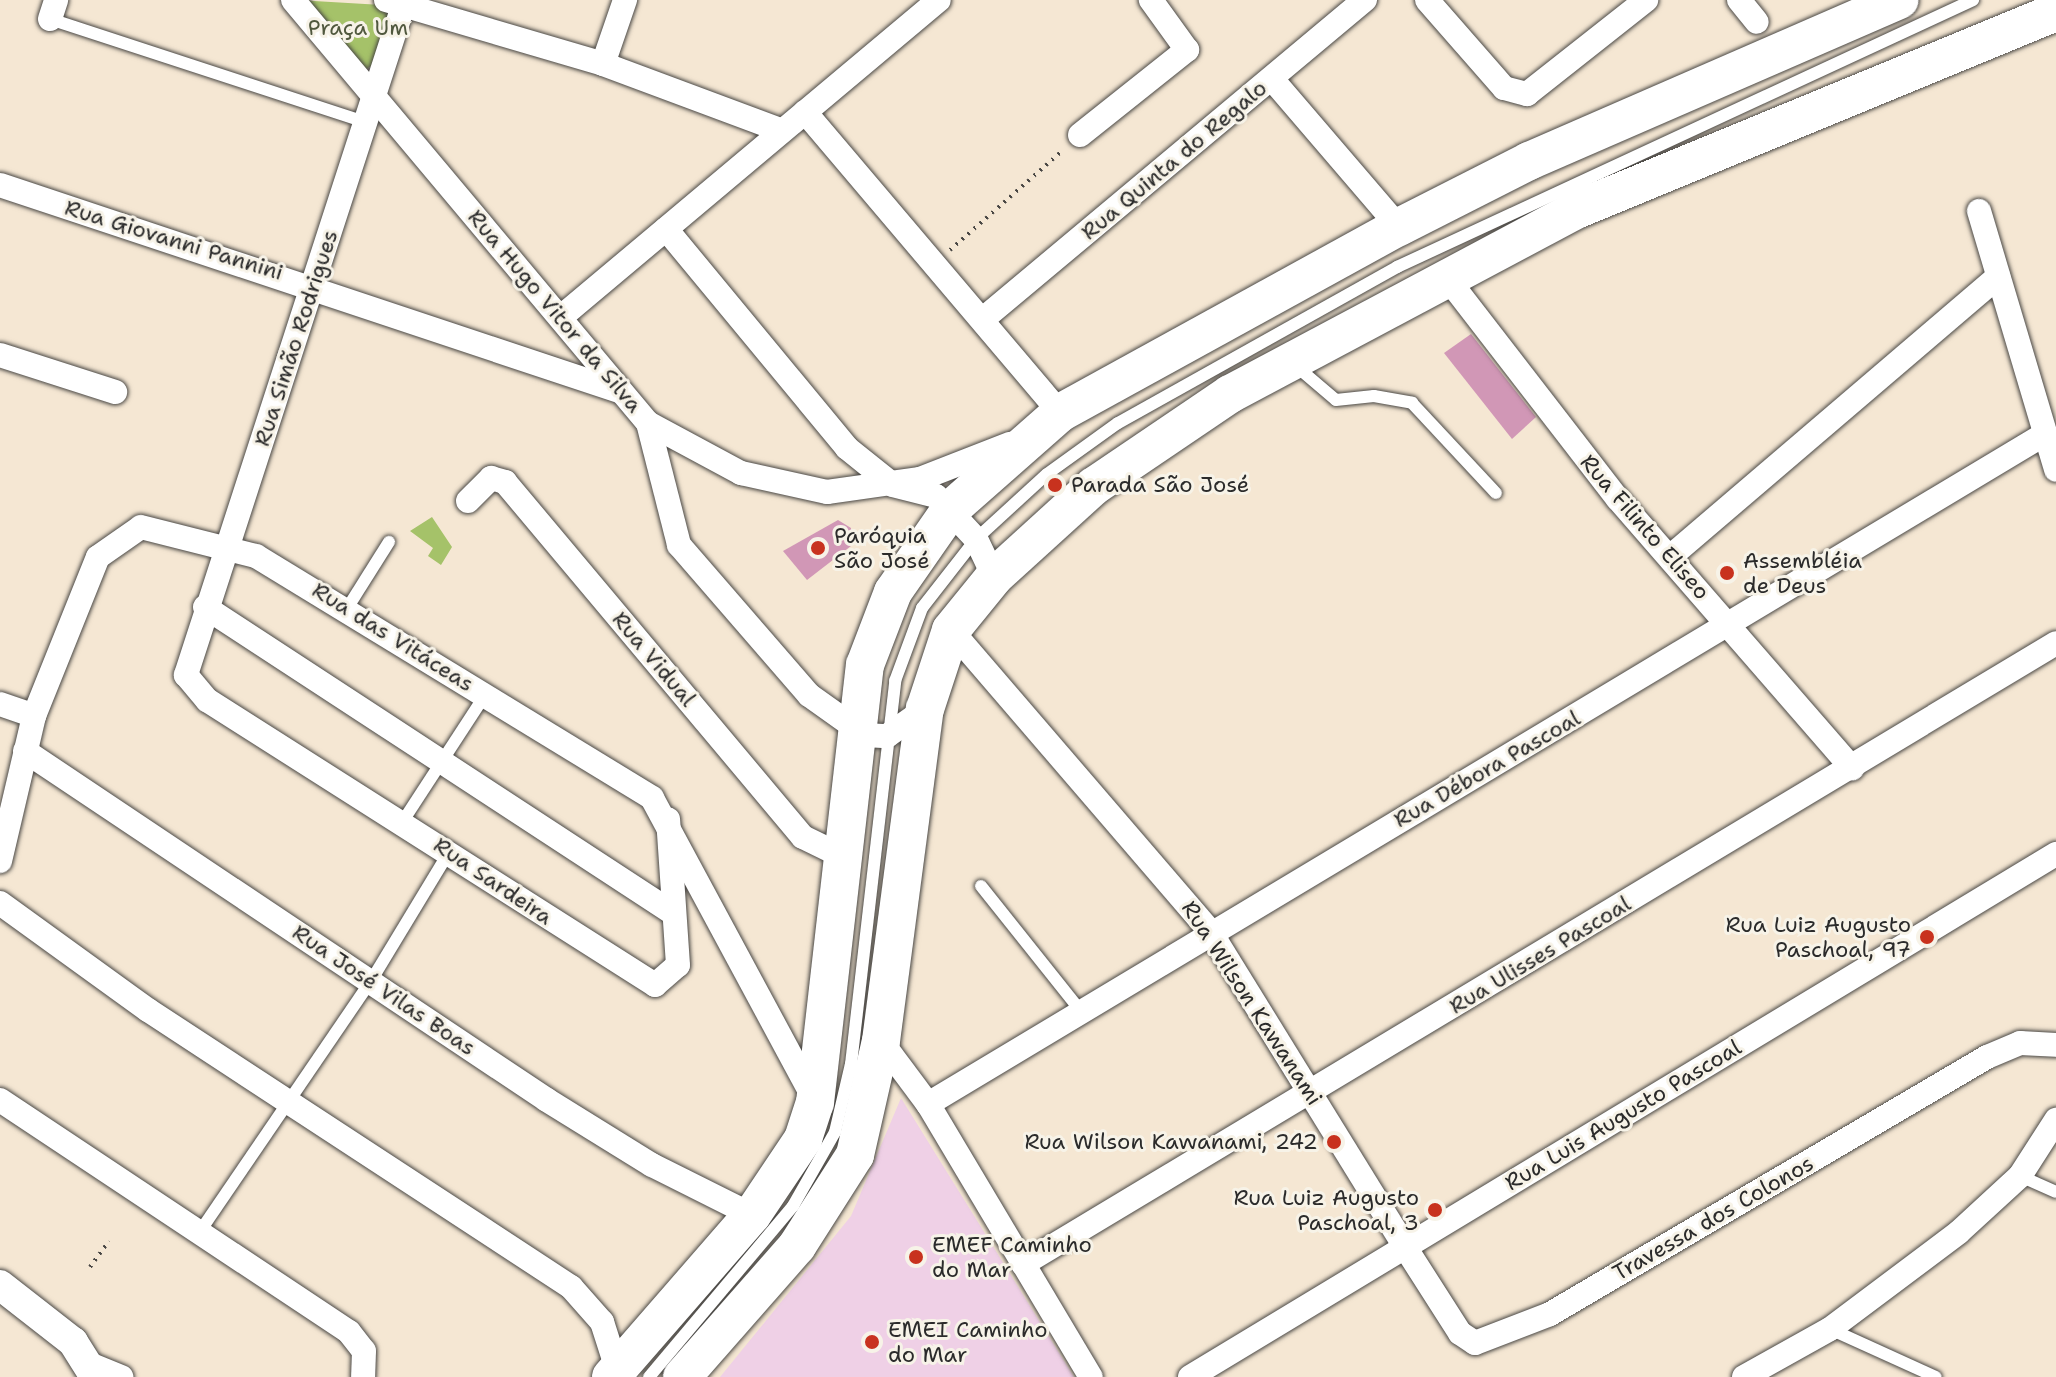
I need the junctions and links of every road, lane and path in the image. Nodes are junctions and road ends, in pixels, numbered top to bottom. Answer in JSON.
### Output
{"nodes":[{"id":1,"x":293,"y":0,"type":"edge"},
{"id":2,"x":625,"y":0,"type":"edge"},
{"id":3,"x":939,"y":0,"type":"edge"},
{"id":4,"x":1151,"y":0,"type":"edge"},
{"id":5,"x":1365,"y":0,"type":"edge"},
{"id":6,"x":1427,"y":0,"type":"edge"},
{"id":7,"x":1646,"y":0,"type":"edge"},
{"id":8,"x":1739,"y":0,"type":"edge"},
{"id":9,"x":1900,"y":0,"type":"edge"},
{"id":10,"x":1973,"y":0,"type":"edge"},
{"id":11,"x":2052,"y":0,"type":"edge"},
{"id":12,"x":398,"y":2,"type":"edge"},
{"id":13,"x":53,"y":10,"type":"edge"},
{"id":14,"x":2056,"y":12,"type":"edge"},
{"id":15,"x":1757,"y":22,"type":"dead end"},
{"id":16,"x":2001,"y":32,"type":"junction"},
{"id":17,"x":603,"y":64,"type":"junction"},
{"id":18,"x":1272,"y":79,"type":"junction"},
{"id":19,"x":373,"y":95,"type":"junction"},
{"id":20,"x":805,"y":112,"type":"junction"},
{"id":21,"x":365,"y":122,"type":"junction"},
{"id":22,"x":780,"y":130,"type":"junction"},
{"id":23,"x":1080,"y":135,"type":"joint"},
{"id":24,"x":0,"y":185,"type":"edge"},
{"id":25,"x":1979,"y":211,"type":"dead end"},
{"id":26,"x":1399,"y":227,"type":"junction"},
{"id":27,"x":666,"y":229,"type":"junction"},
{"id":28,"x":935,"y":263,"type":"junction"},
{"id":29,"x":1998,"y":277,"type":"junction"},
{"id":30,"x":1447,"y":278,"type":"junction"},
{"id":31,"x":315,"y":284,"type":"junction"},
{"id":32,"x":561,"y":317,"type":"junction"},
{"id":33,"x":983,"y":319,"type":"junction"},
{"id":34,"x":0,"y":355,"type":"edge"},
{"id":35,"x":1290,"y":361,"type":"junction"},
{"id":36,"x":619,"y":391,"type":"junction"},
{"id":37,"x":115,"y":392,"type":"dead end"},
{"id":38,"x":1060,"y":413,"type":"junction"},
{"id":39,"x":648,"y":423,"type":"junction"},
{"id":40,"x":2045,"y":434,"type":"junction"},
{"id":41,"x":1030,"y":435,"type":"junction"},
{"id":42,"x":2056,"y":470,"type":"edge"},
{"id":43,"x":893,"y":485,"type":"junction"},
{"id":44,"x":1496,"y":493,"type":"dead end"},
{"id":45,"x":468,"y":501,"type":"dead end"},
{"id":46,"x":950,"y":510,"type":"junction"},
{"id":47,"x":976,"y":539,"type":"junction"},
{"id":48,"x":389,"y":542,"type":"dead end"},
{"id":49,"x":227,"y":549,"type":"junction"},
{"id":50,"x":1671,"y":556,"type":"junction"},
{"id":51,"x":994,"y":577,"type":"junction"},
{"id":52,"x":205,"y":607,"type":"junction"},
{"id":53,"x":348,"y":607,"type":"junction"},
{"id":54,"x":1732,"y":627,"type":"junction"},
{"id":55,"x":951,"y":630,"type":"junction"},
{"id":56,"x":2056,"y":643,"type":"edge"},
{"id":57,"x":186,"y":675,"type":"joint"},
{"id":58,"x":485,"y":695,"type":"junction"},
{"id":59,"x":0,"y":704,"type":"edge"},
{"id":60,"x":925,"y":709,"type":"junction"},
{"id":61,"x":34,"y":716,"type":"junction"},
{"id":62,"x":871,"y":735,"type":"junction"},
{"id":63,"x":25,"y":751,"type":"junction"},
{"id":64,"x":442,"y":760,"type":"junction"},
{"id":65,"x":1852,"y":768,"type":"junction"},
{"id":66,"x":668,"y":819,"type":"junction"},
{"id":67,"x":403,"y":821,"type":"junction"},
{"id":68,"x":449,"y":851,"type":"junction"},
{"id":69,"x":2056,"y":854,"type":"edge"},
{"id":70,"x":844,"y":857,"type":"junction"},
{"id":71,"x":0,"y":861,"type":"edge"},
{"id":72,"x":981,"y":886,"type":"dead end"},
{"id":73,"x":0,"y":903,"type":"edge"},
{"id":74,"x":673,"y":913,"type":"junction"},
{"id":75,"x":1210,"y":931,"type":"junction"},
{"id":76,"x":371,"y":981,"type":"junction"},
{"id":77,"x":1080,"y":1010,"type":"junction"},
{"id":78,"x":2056,"y":1045,"type":"edge"},
{"id":79,"x":890,"y":1083,"type":"junction"},
{"id":80,"x":1310,"y":1093,"type":"junction"},
{"id":81,"x":0,"y":1100,"type":"edge"},
{"id":82,"x":288,"y":1103,"type":"junction"},
{"id":83,"x":815,"y":1103,"type":"junction"},
{"id":84,"x":928,"y":1104,"type":"junction"},
{"id":85,"x":2056,"y":1120,"type":"edge"},
{"id":86,"x":2020,"y":1176,"type":"junction"},
{"id":87,"x":2056,"y":1192,"type":"edge"},
{"id":88,"x":752,"y":1215,"type":"junction"},
{"id":89,"x":201,"y":1230,"type":"junction"},
{"id":90,"x":109,"y":1241,"type":"dead end"},
{"id":91,"x":1405,"y":1247,"type":"junction"},
{"id":92,"x":1023,"y":1264,"type":"junction"},
{"id":93,"x":90,"y":1267,"type":"dead end"},
{"id":94,"x":0,"y":1285,"type":"edge"},
{"id":95,"x":1830,"y":1329,"type":"junction"},
{"id":96,"x":92,"y":1371,"type":"edge"},
{"id":97,"x":626,"y":1374,"type":"edge"},
{"id":98,"x":1760,"y":1374,"type":"edge"},
{"id":99,"x":122,"y":1377,"type":"edge"},
{"id":100,"x":363,"y":1377,"type":"edge"},
{"id":101,"x":682,"y":1377,"type":"edge"},
{"id":102,"x":1091,"y":1377,"type":"edge"},
{"id":103,"x":1190,"y":1377,"type":"edge"},
{"id":104,"x":1936,"y":1377,"type":"edge"}],
"edges":[{"from":1,"to":19,"type":"street","name":"Rua Hugo Vitor da Silva"},
{"from":2,"to":17,"type":"street"},
{"from":3,"to":20,"type":"street"},
{"from":4,"to":23,"type":"street"},
{"from":5,"to":18,"type":"street","name":"Rua Quinta do Regalo"},
{"from":6,"to":7,"type":"street"},
{"from":8,"to":15,"type":"street"},
{"from":9,"to":26,"type":"main road"},
{"from":10,"to":47,"type":"lane"},
{"from":11,"to":16,"type":"main road"},
{"from":12,"to":17,"type":"street"},
{"from":12,"to":19,"type":"street","name":"Rua Simão Rodrigues"},
{"from":13,"to":21,"type":"lane"},
{"from":14,"to":16,"type":"main road"},
{"from":16,"to":30,"type":"main road"},
{"from":17,"to":22,"type":"street"},
{"from":18,"to":26,"type":"street"},
{"from":18,"to":33,"type":"street","name":"Rua Quinta do Regalo"},
{"from":19,"to":21,"type":"street","name":"Rua Simão Rodrigues"},
{"from":19,"to":32,"type":"street","name":"Rua Hugo Vitor da Silva"},
{"from":20,"to":22,"type":"street"},
{"from":20,"to":28,"type":"street"},
{"from":21,"to":31,"type":"street","name":"Rua Simão Rodrigues"},
{"from":22,"to":27,"type":"street"},
{"from":23,"to":28,"type":"path"},
{"from":24,"to":31,"type":"street","name":"Rua Giovanni Pannini"},
{"from":25,"to":29,"type":"street"},
{"from":26,"to":38,"type":"main road"},
{"from":27,"to":32,"type":"street"},
{"from":27,"to":43,"type":"street"},
{"from":28,"to":33,"type":"street"},
{"from":29,"to":40,"type":"street"},
{"from":29,"to":50,"type":"street"},
{"from":30,"to":35,"type":"main road"},
{"from":30,"to":50,"type":"street","name":"Rua Filinto Eliseo"},
{"from":31,"to":36,"type":"street","name":"Rua Giovanni Pannini"},
{"from":31,"to":49,"type":"street","name":"Rua Simão Rodrigues"},
{"from":32,"to":36,"type":"street","name":"Rua Hugo Vitor da Silva"},
{"from":33,"to":38,"type":"street"},
{"from":34,"to":37,"type":"street"},
{"from":35,"to":44,"type":"lane"},
{"from":35,"to":51,"type":"main road"},
{"from":36,"to":39,"type":"street","name":"Rua Hugo Vitor da Silva"},
{"from":38,"to":41,"type":"main road"},
{"from":39,"to":43,"type":"street","name":"Rua Hugo Vitor da Silva"},
{"from":39,"to":62,"type":"street"},
{"from":40,"to":42,"type":"street"},
{"from":40,"to":54,"type":"street","name":"Rua Débora Pascoal"},
{"from":41,"to":43,"type":"street","name":"Rua Hugo Vitor da Silva"},
{"from":41,"to":46,"type":"main road"},
{"from":43,"to":46,"type":"street","name":"Rua Hugo Vitor da Silva"},
{"from":45,"to":70,"type":"street","name":"Rua Vidual"},
{"from":46,"to":47,"type":"street","name":"Rua Hugo Vitor da Silva"},
{"from":46,"to":62,"type":"main road"},
{"from":47,"to":51,"type":"street","name":"Rua Hugo Vitor da Silva"},
{"from":47,"to":62,"type":"lane"},
{"from":48,"to":53,"type":"lane"},
{"from":49,"to":52,"type":"street","name":"Rua Simão Rodrigues"},
{"from":49,"to":53,"type":"street","name":"Rua das Vitáceas"},
{"from":49,"to":61,"type":"street","name":"Rua das Vitáceas"},
{"from":50,"to":54,"type":"street","name":"Rua Filinto Eliseo"},
{"from":51,"to":55,"type":"main road"},
{"from":52,"to":57,"type":"street","name":"Rua Simão Rodrigues"},
{"from":52,"to":64,"type":"street"},
{"from":53,"to":58,"type":"street","name":"Rua das Vitáceas"},
{"from":54,"to":65,"type":"street","name":"Rua Filinto Eliseo"},
{"from":54,"to":75,"type":"street","name":"Rua Débora Pascoal"},
{"from":55,"to":60,"type":"main road"},
{"from":55,"to":75,"type":"street","name":"Rua Wilson Kawanami"},
{"from":56,"to":65,"type":"street","name":"Rua Ulisses Pascoal"},
{"from":57,"to":67,"type":"street","name":"Rua Sardeira"},
{"from":58,"to":64,"type":"lane"},
{"from":58,"to":66,"type":"street","name":"Rua das Vitáceas"},
{"from":59,"to":61,"type":"street"},
{"from":60,"to":62,"type":"street"},
{"from":60,"to":79,"type":"main road"},
{"from":61,"to":63,"type":"street","name":"Rua das Vitáceas"},
{"from":62,"to":70,"type":"main road"},
{"from":62,"to":97,"type":"lane"},
{"from":63,"to":71,"type":"street","name":"Rua das Vitáceas"},
{"from":63,"to":76,"type":"street","name":"Rua José Vilas Boas"},
{"from":64,"to":67,"type":"lane"},
{"from":64,"to":74,"type":"street"},
{"from":65,"to":80,"type":"street","name":"Rua Ulisses Pascoal"},
{"from":66,"to":74,"type":"street","name":"Rua Sardeira"},
{"from":66,"to":83,"type":"street","name":"Rua das Vitáceas"},
{"from":67,"to":68,"type":"street","name":"Rua Sardeira"},
{"from":68,"to":74,"type":"street","name":"Rua Sardeira"},
{"from":68,"to":76,"type":"lane"},
{"from":69,"to":91,"type":"street","name":"Rua Luis Augusto Pascoal"},
{"from":70,"to":83,"type":"main road"},
{"from":72,"to":77,"type":"lane"},
{"from":73,"to":82,"type":"street"},
{"from":75,"to":77,"type":"street","name":"Rua Débora Pascoal"},
{"from":75,"to":80,"type":"street","name":"Rua Wilson Kawanami"},
{"from":76,"to":82,"type":"lane"},
{"from":76,"to":88,"type":"street","name":"Rua José Vilas Boas"},
{"from":77,"to":84,"type":"street","name":"Rua Débora Pascoal"},
{"from":78,"to":91,"type":"street","name":"Travessa dos Colonos"},
{"from":79,"to":84,"type":"street"},
{"from":79,"to":101,"type":"main road"},
{"from":80,"to":91,"type":"street","name":"Rua Wilson Kawanami"},
{"from":80,"to":92,"type":"street","name":"Rua Ulisses Pascoal"},
{"from":81,"to":89,"type":"street"},
{"from":82,"to":89,"type":"lane"},
{"from":82,"to":97,"type":"street"},
{"from":83,"to":88,"type":"main road"},
{"from":84,"to":92,"type":"street"},
{"from":85,"to":86,"type":"street"},
{"from":86,"to":87,"type":"lane"},
{"from":86,"to":95,"type":"street"},
{"from":88,"to":97,"type":"main road"},
{"from":89,"to":100,"type":"street"},
{"from":90,"to":93,"type":"path"},
{"from":91,"to":103,"type":"street","name":"Rua Luis Augusto Pascoal"},
{"from":92,"to":102,"type":"street"},
{"from":94,"to":96,"type":"street"},
{"from":95,"to":98,"type":"street"},
{"from":95,"to":104,"type":"lane"},
{"from":96,"to":99,"type":"street"}]}
